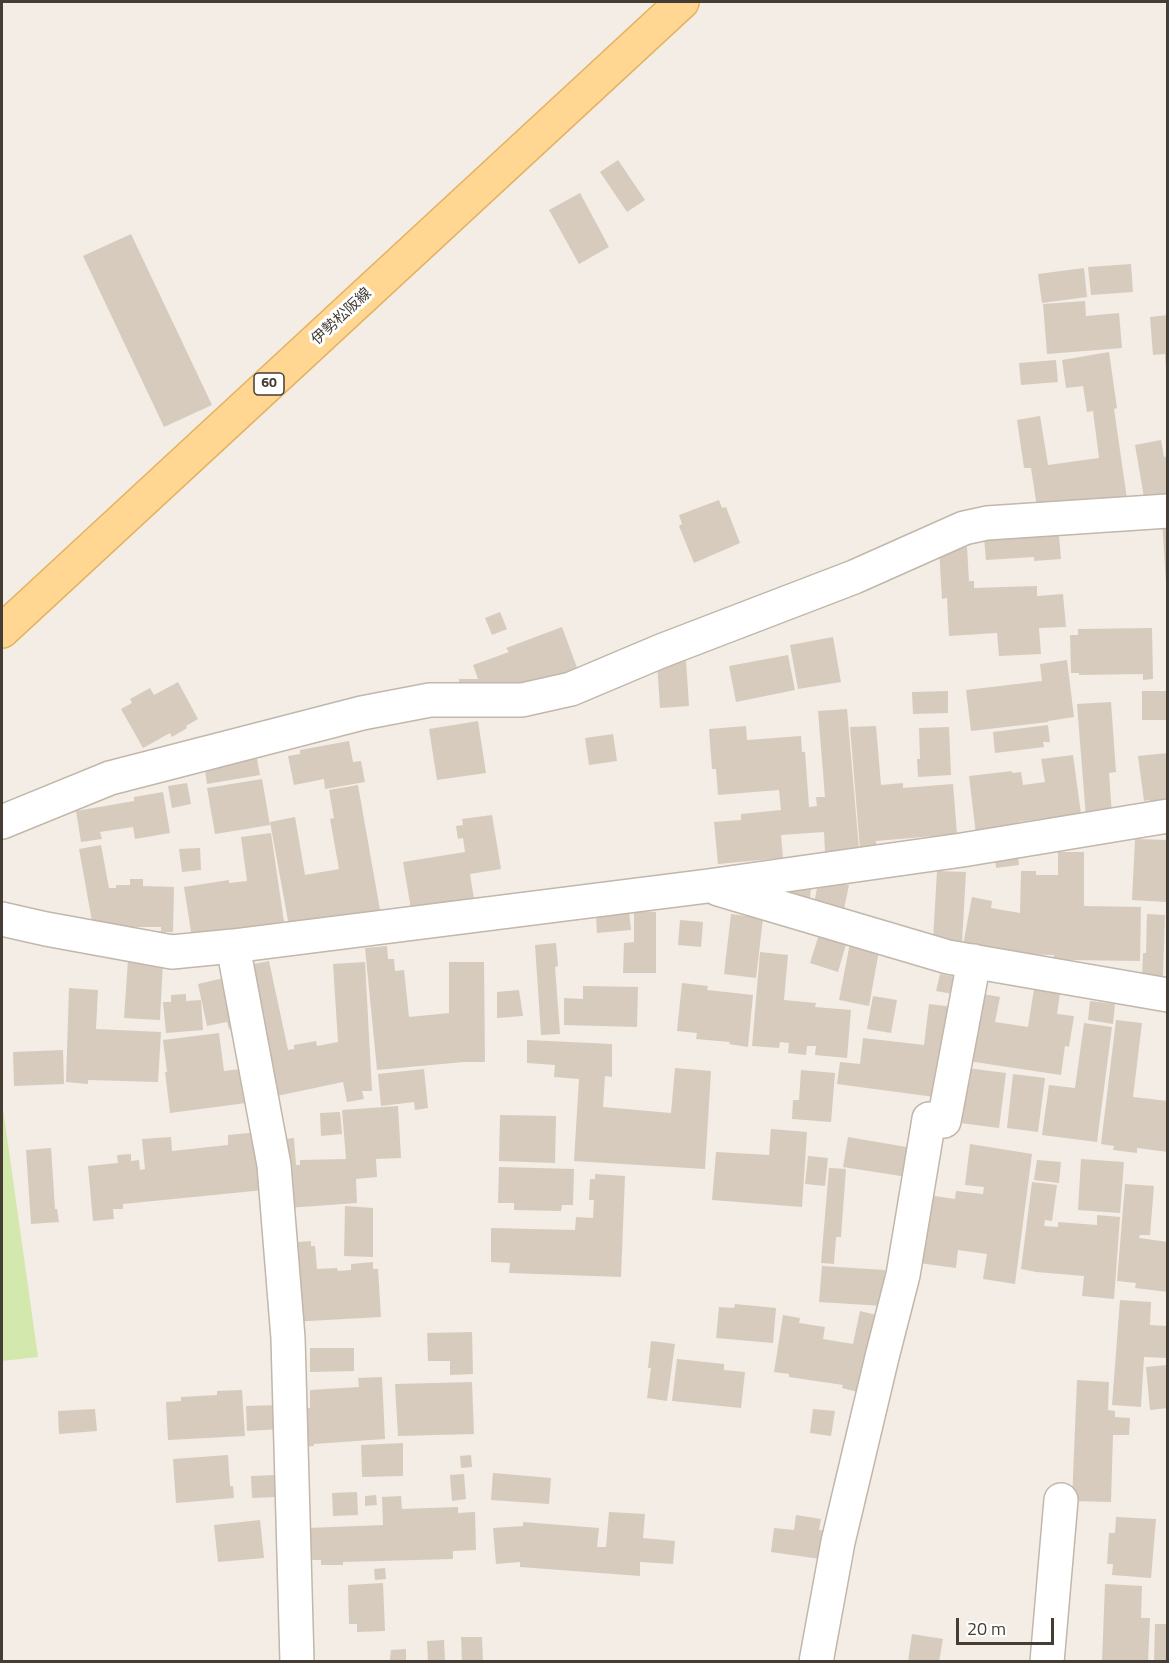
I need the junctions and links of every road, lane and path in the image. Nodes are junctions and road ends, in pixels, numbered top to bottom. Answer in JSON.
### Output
{"nodes":[{"id":1,"x":682,"y":2,"type":"edge"},
{"id":2,"x":1167,"y":511,"type":"edge"},
{"id":3,"x":2,"y":631,"type":"edge"},
{"id":4,"x":1167,"y":816,"type":"edge"},
{"id":5,"x":2,"y":822,"type":"edge"},
{"id":6,"x":708,"y":886,"type":"junction"},
{"id":7,"x":2,"y":919,"type":"edge"},
{"id":8,"x":233,"y":946,"type":"junction"},
{"id":9,"x":974,"y":962,"type":"junction"},
{"id":10,"x":1167,"y":994,"type":"edge"},
{"id":11,"x":1061,"y":1500,"type":"dead end"},
{"id":12,"x":297,"y":1662,"type":"edge"},
{"id":13,"x":816,"y":1662,"type":"edge"},
{"id":14,"x":1047,"y":1662,"type":"edge"}],
"edges":[{"from":1,"to":3,"type":"main road","name":"伊勢松阪線","number":"60"},
{"from":2,"to":5,"type":"street"},
{"from":4,"to":6,"type":"street"},
{"from":6,"to":8,"type":"street"},
{"from":6,"to":9,"type":"street"},
{"from":7,"to":8,"type":"street"},
{"from":8,"to":12,"type":"street"},
{"from":9,"to":10,"type":"street"},
{"from":9,"to":13,"type":"street"},
{"from":11,"to":14,"type":"street"}]}
